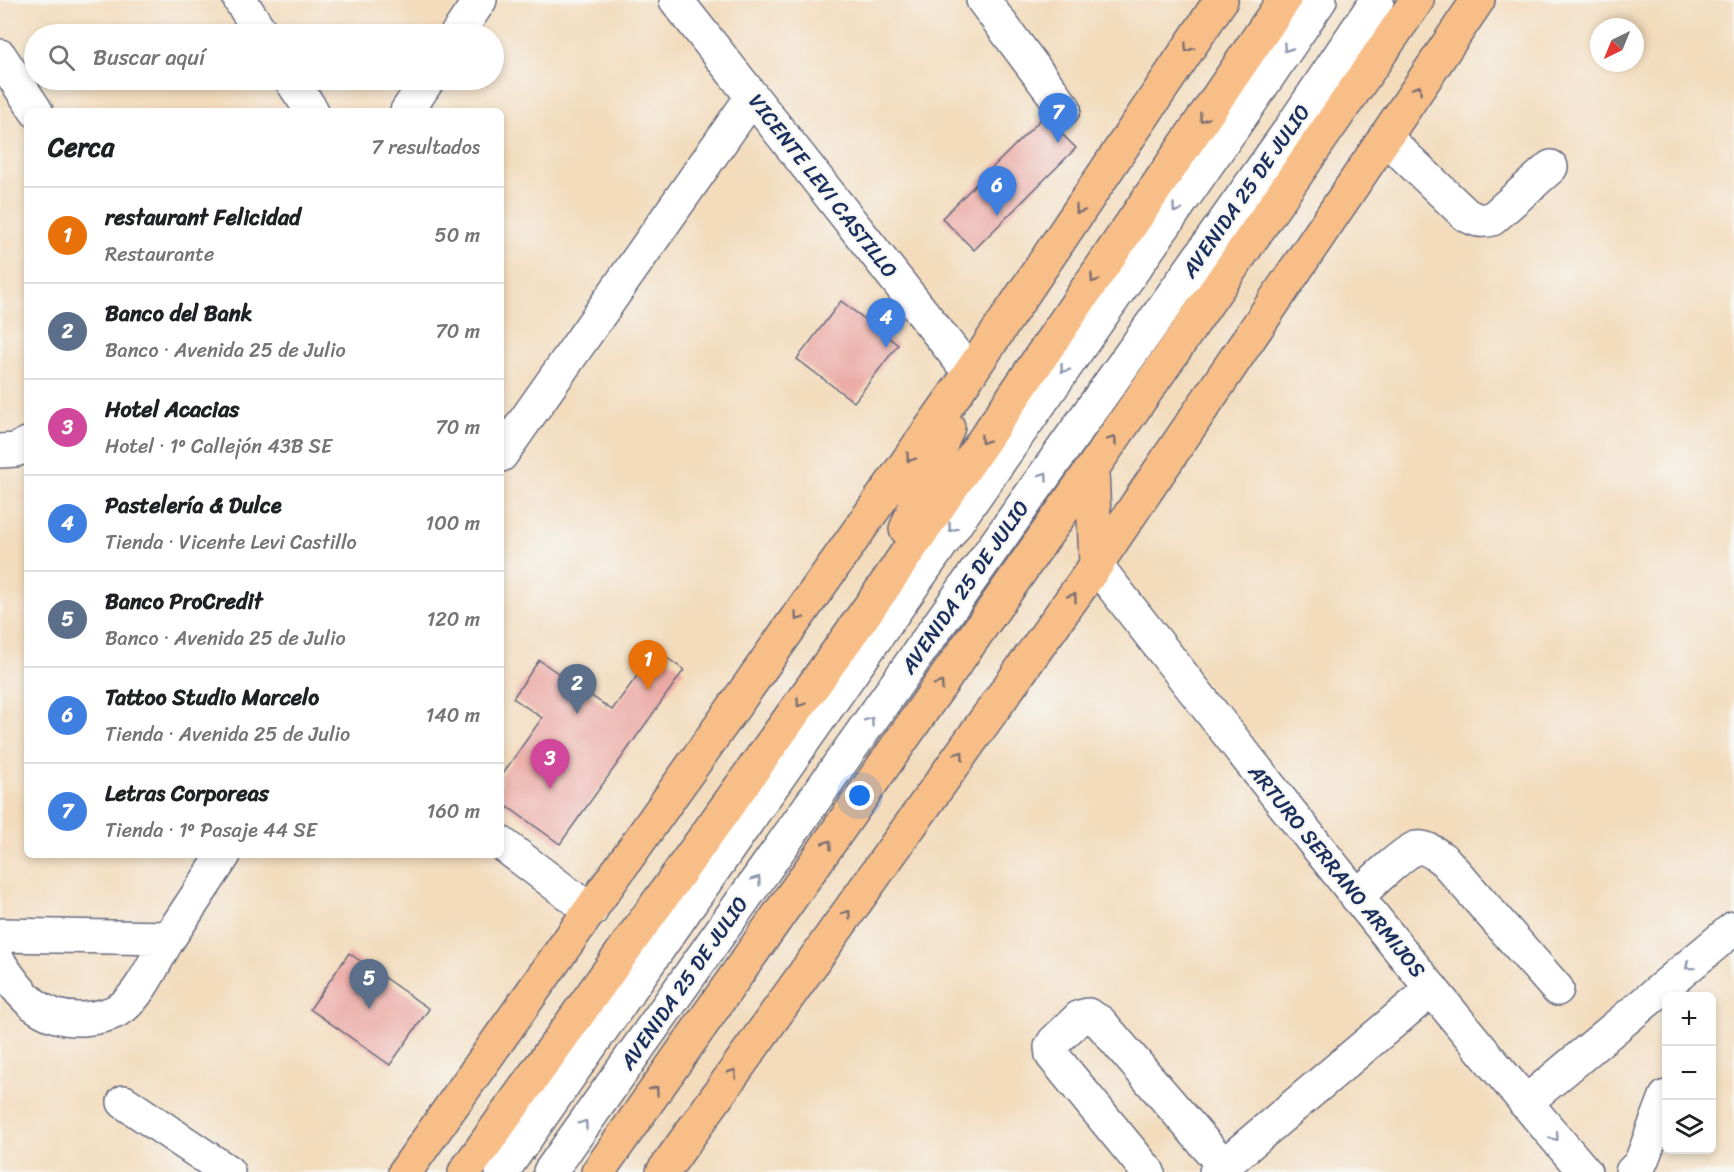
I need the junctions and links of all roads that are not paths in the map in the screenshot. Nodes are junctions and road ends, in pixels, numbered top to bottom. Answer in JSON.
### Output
{"nodes":[{"id":1,"x":240,"y":0,"type":"edge"},
{"id":2,"x":480,"y":0,"type":"edge"},
{"id":3,"x":676,"y":0,"type":"edge"},
{"id":4,"x":983,"y":0,"type":"edge"},
{"id":5,"x":1221,"y":0,"type":"edge"},
{"id":6,"x":1284,"y":0,"type":"edge"},
{"id":7,"x":1320,"y":0,"type":"edge"},
{"id":8,"x":1377,"y":0,"type":"edge"},
{"id":9,"x":1417,"y":0,"type":"edge"},
{"id":10,"x":1478,"y":0,"type":"edge"},
{"id":11,"x":256,"y":24,"type":"edge"},
{"id":12,"x":464,"y":24,"type":"edge"},
{"id":13,"x":0,"y":56,"type":"edge"},
{"id":14,"x":298,"y":90,"type":"edge"},
{"id":15,"x":421,"y":90,"type":"edge"},
{"id":16,"x":752,"y":97,"type":"junction"},
{"id":17,"x":34,"y":108,"type":"edge"},
{"id":18,"x":310,"y":108,"type":"edge"},
{"id":19,"x":409,"y":108,"type":"edge"},
{"id":20,"x":1064,"y":108,"type":"dead end"},
{"id":21,"x":1385,"y":137,"type":"junction"},
{"id":22,"x":1551,"y":167,"type":"dead end"},
{"id":23,"x":970,"y":373,"type":"junction"},
{"id":24,"x":24,"y":446,"type":"edge"},
{"id":25,"x":0,"y":451,"type":"edge"},
{"id":26,"x":504,"y":451,"type":"edge"},
{"id":27,"x":1092,"y":469,"type":"junction"},
{"id":28,"x":1096,"y":565,"type":"junction"},
{"id":29,"x":881,"y":591,"type":"junction"},
{"id":30,"x":504,"y":845,"type":"edge"},
{"id":31,"x":222,"y":858,"type":"edge"},
{"id":32,"x":1357,"y":897,"type":"junction"},
{"id":33,"x":591,"y":910,"type":"junction"},
{"id":34,"x":1734,"y":928,"type":"edge"},
{"id":35,"x":0,"y":935,"type":"edge"},
{"id":36,"x":169,"y":938,"type":"junction"},
{"id":37,"x":0,"y":964,"type":"edge"},
{"id":38,"x":1432,"y":989,"type":"junction"},
{"id":39,"x":1557,"y":989,"type":"dead end"},
{"id":40,"x":1665,"y":1100,"type":"edge"},
{"id":41,"x":124,"y":1102,"type":"dead end"},
{"id":42,"x":1525,"y":1103,"type":"junction"},
{"id":43,"x":1220,"y":1169,"type":"edge"},
{"id":44,"x":228,"y":1172,"type":"edge"},
{"id":45,"x":405,"y":1172,"type":"edge"},
{"id":46,"x":465,"y":1172,"type":"edge"},
{"id":47,"x":502,"y":1172,"type":"edge"},
{"id":48,"x":550,"y":1172,"type":"edge"},
{"id":49,"x":598,"y":1172,"type":"edge"},
{"id":50,"x":663,"y":1172,"type":"edge"},
{"id":51,"x":1148,"y":1172,"type":"edge"},
{"id":52,"x":1585,"y":1172,"type":"edge"},
{"id":53,"x":1632,"y":1172,"type":"edge"}],
"edges":[{"from":1,"to":11,"type":"street"},
{"from":2,"to":12,"type":"street"},
{"from":3,"to":16,"type":"street","name":"VICENTE LEVI CASTILLO"},
{"from":4,"to":20,"type":"street"},
{"from":5,"to":23,"type":"main road","one_way":true},
{"from":6,"to":29,"type":"main road","one_way":true},
{"from":7,"to":47,"type":"street","name":"AVENIDA 25 DE JULIO","one_way":true},
{"from":48,"to":8,"type":"street","name":"AVENIDA 25 DE JULIO","one_way":true},
{"from":27,"to":9,"type":"main road","name":"AVENIDA 25 DE JULIO","one_way":true},
{"from":21,"to":10,"type":"main road","one_way":true},
{"from":13,"to":17,"type":"street"},
{"from":14,"to":18,"type":"street"},
{"from":15,"to":19,"type":"street"},
{"from":16,"to":23,"type":"street","name":"VICENTE LEVI CASTILLO"},
{"from":16,"to":26,"type":"street"},
{"from":21,"to":22,"type":"street"},
{"from":21,"to":28,"type":"main road"},
{"from":23,"to":29,"type":"main road"},
{"from":23,"to":33,"type":"main road","one_way":true},
{"from":24,"to":25,"type":"street"},
{"from":27,"to":28,"type":"main road"},
{"from":49,"to":27,"type":"main road","name":"AVENIDA 25 DE JULIO","one_way":true},
{"from":28,"to":32,"type":"street","name":"ARTURO SERRANO ARMIJOS"},
{"from":50,"to":28,"type":"main road","one_way":true},
{"from":29,"to":46,"type":"main road","one_way":true},
{"from":30,"to":33,"type":"street"},
{"from":31,"to":36,"type":"street"},
{"from":32,"to":38,"type":"street","name":"ARTURO SERRANO ARMIJOS"},
{"from":32,"to":39,"type":"street"},
{"from":33,"to":45,"type":"main road"},
{"from":34,"to":42,"type":"street","one_way":true},
{"from":35,"to":36,"type":"street"},
{"from":36,"to":37,"type":"street"},
{"from":38,"to":42,"type":"street","name":"ARTURO SERRANO ARMIJOS"},
{"from":38,"to":43,"type":"street"},
{"from":40,"to":53,"type":"street"},
{"from":41,"to":44,"type":"street"},
{"from":42,"to":52,"type":"street","name":"ARTURO SERRANO ARMIJOS","one_way":true},
{"from":43,"to":51,"type":"street"}]}
